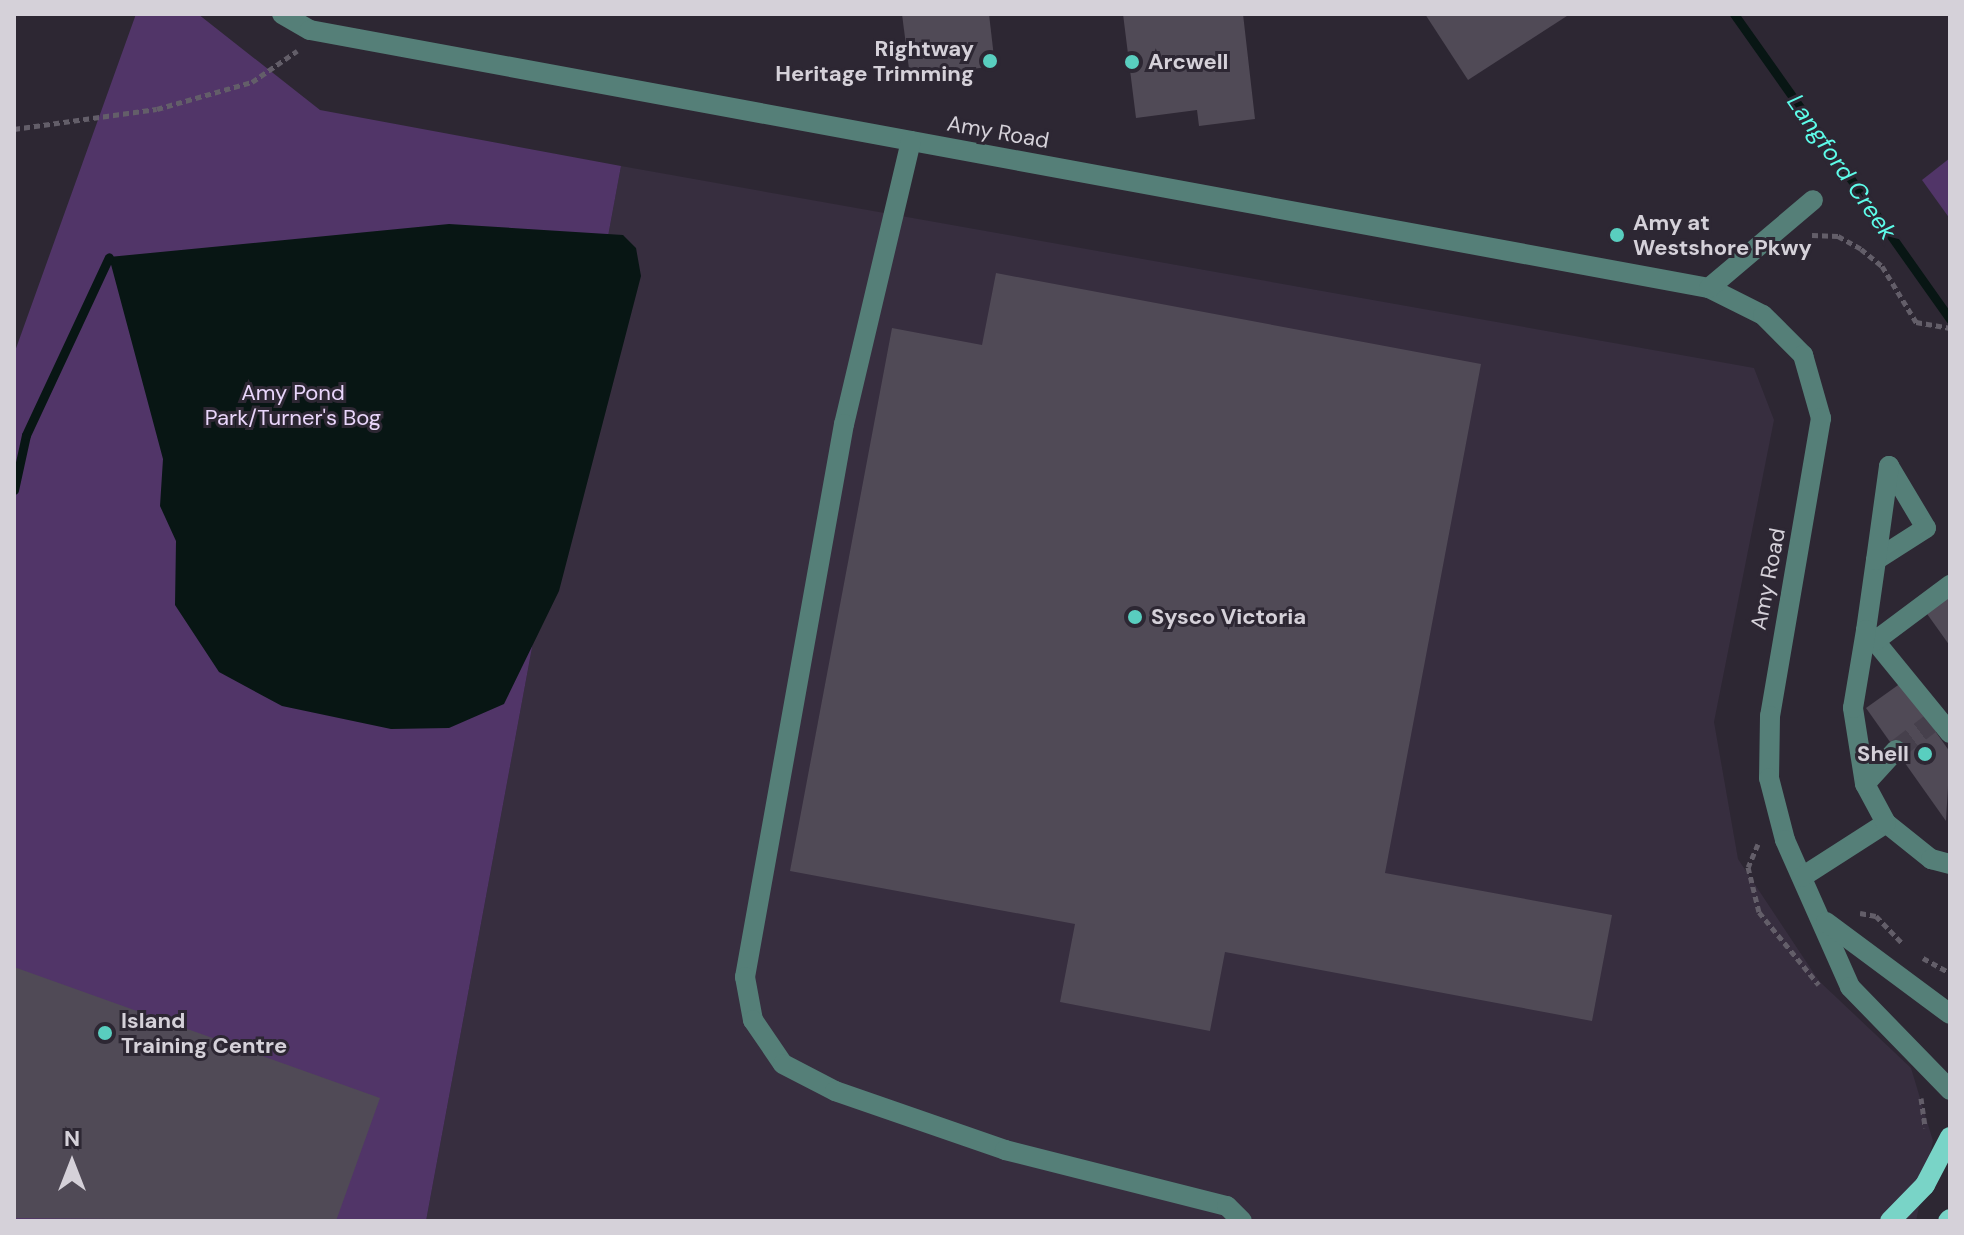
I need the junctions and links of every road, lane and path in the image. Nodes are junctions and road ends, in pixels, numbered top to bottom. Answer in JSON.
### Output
{"nodes":[{"id":1,"x":282,"y":14,"type":"edge"},
{"id":2,"x":310,"y":30,"type":"junction"},
{"id":3,"x":14,"y":129,"type":"edge"},
{"id":4,"x":911,"y":141,"type":"junction"},
{"id":5,"x":1813,"y":200,"type":"dead end"},
{"id":6,"x":1773,"y":233,"type":"junction"},
{"id":7,"x":1709,"y":288,"type":"junction"},
{"id":8,"x":1950,"y":328,"type":"edge"},
{"id":9,"x":1876,"y":560,"type":"dead end"},
{"id":10,"x":1950,"y":585,"type":"edge"},
{"id":11,"x":1870,"y":636,"type":"junction"},
{"id":12,"x":1940,"y":725,"type":"edge"},
{"id":13,"x":1896,"y":750,"type":"tunnel mouth"},
{"id":14,"x":1865,"y":784,"type":"junction"},
{"id":15,"x":1886,"y":823,"type":"junction"},
{"id":16,"x":1950,"y":864,"type":"edge"},
{"id":17,"x":1748,"y":867,"type":"dead end"},
{"id":18,"x":1802,"y":877,"type":"junction"},
{"id":19,"x":1876,"y":916,"type":"dead end"},
{"id":20,"x":1826,"y":922,"type":"junction"},
{"id":21,"x":1950,"y":973,"type":"edge"},
{"id":22,"x":1825,"y":993,"type":"dead end"},
{"id":23,"x":1950,"y":1014,"type":"edge"},
{"id":24,"x":1915,"y":1083,"type":"dead end"},
{"id":25,"x":1950,"y":1090,"type":"edge"},
{"id":26,"x":1950,"y":1137,"type":"edge"},
{"id":27,"x":1923,"y":1142,"type":"dead end"},
{"id":28,"x":1242,"y":1221,"type":"edge"},
{"id":29,"x":1890,"y":1221,"type":"edge"}],
"edges":[{"from":1,"to":2,"type":"street","name":"Amy Road"},
{"from":2,"to":3,"type":"path"},
{"from":2,"to":4,"type":"street","name":"Amy Road"},
{"from":4,"to":7,"type":"street","name":"Amy Road"},
{"from":4,"to":28,"type":"street"},
{"from":5,"to":6,"type":"street"},
{"from":6,"to":7,"type":"street"},
{"from":6,"to":8,"type":"path"},
{"from":7,"to":18,"type":"street","name":"Amy Road"},
{"from":9,"to":11,"type":"street"},
{"from":10,"to":11,"type":"street"},
{"from":11,"to":12,"type":"street"},
{"from":11,"to":14,"type":"street"},
{"from":13,"to":14,"type":"street"},
{"from":14,"to":15,"type":"street"},
{"from":15,"to":16,"type":"street"},
{"from":15,"to":18,"type":"street"},
{"from":17,"to":22,"type":"path"},
{"from":18,"to":20,"type":"street","name":"Amy Road"},
{"from":19,"to":21,"type":"path"},
{"from":20,"to":23,"type":"street","name":"Amy Road"},
{"from":20,"to":25,"type":"street","name":"Amy Road"},
{"from":24,"to":27,"type":"path"},
{"from":26,"to":29,"type":"main road"}]}
